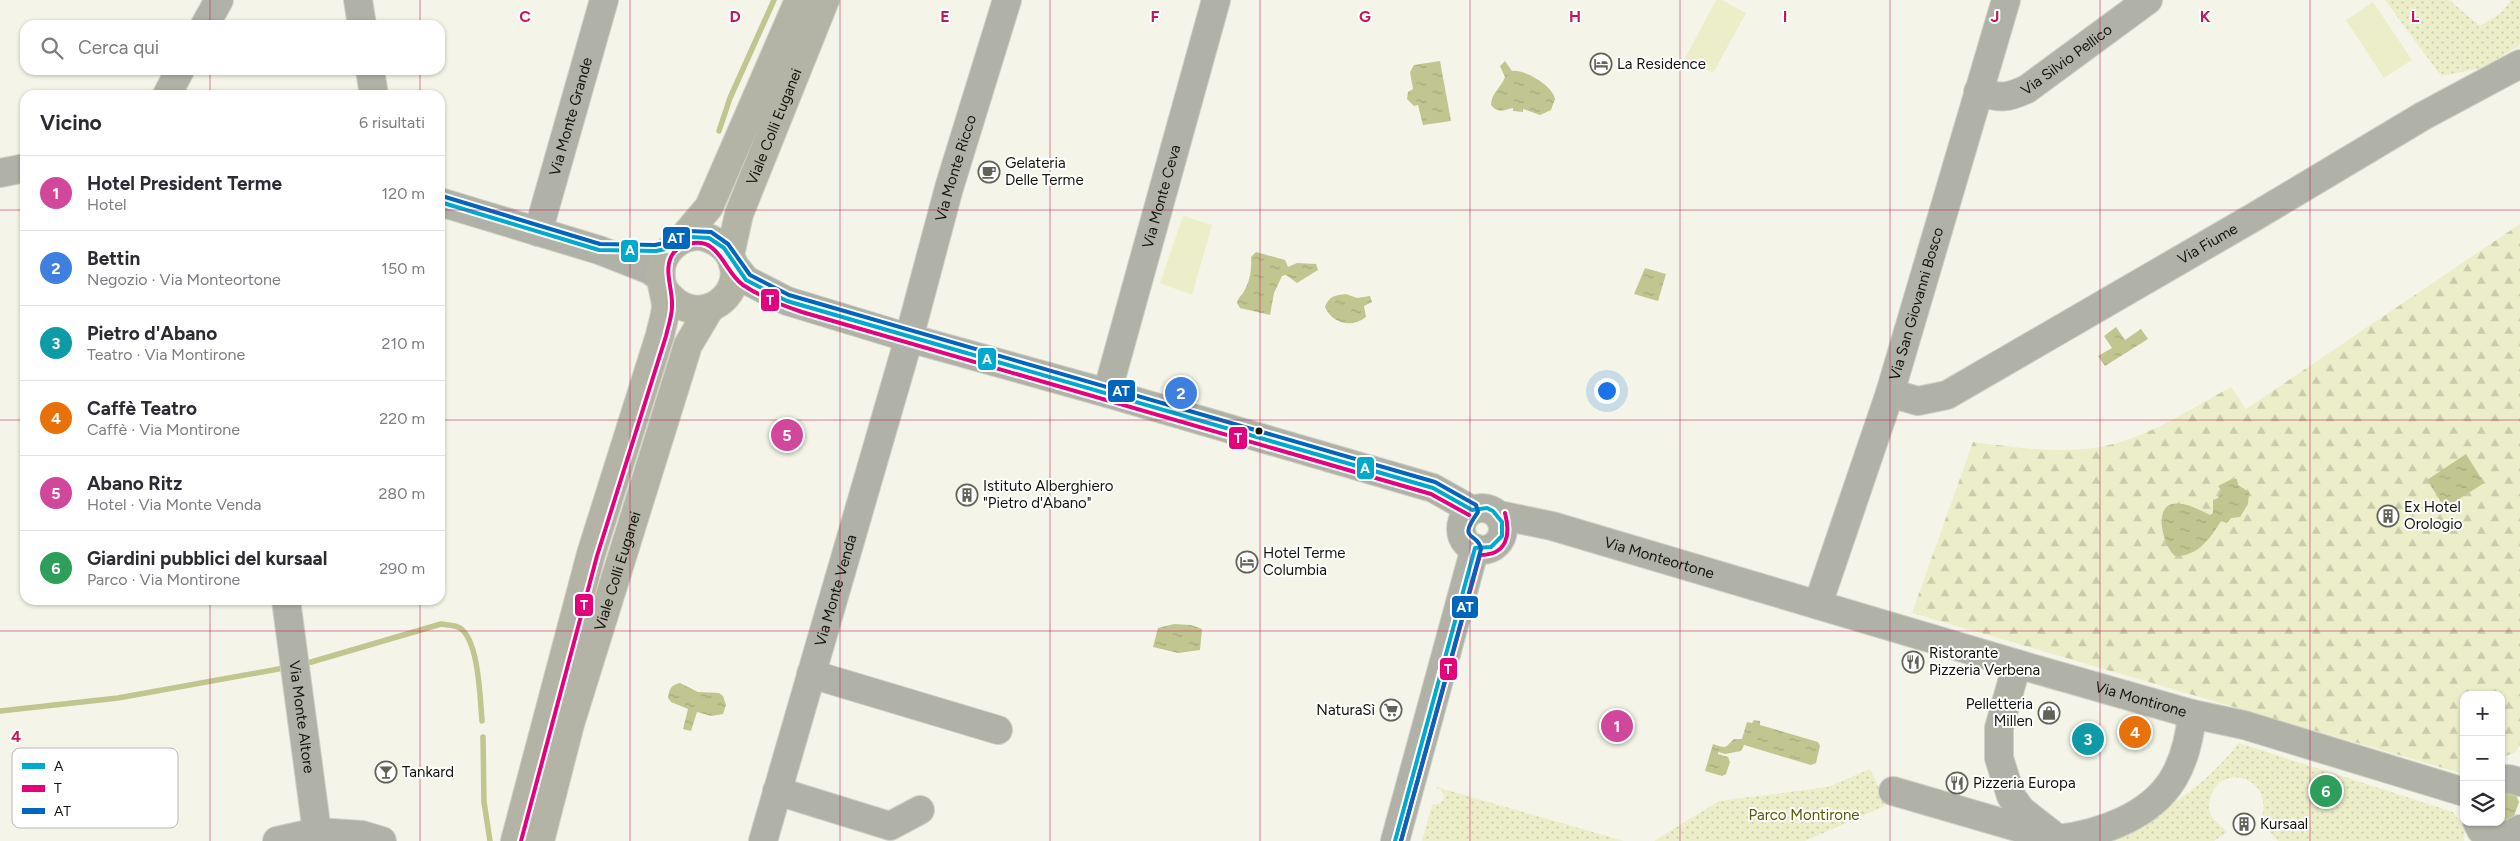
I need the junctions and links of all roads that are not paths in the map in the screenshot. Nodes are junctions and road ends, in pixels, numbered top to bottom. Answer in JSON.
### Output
{"nodes":[{"id":1,"x":219,"y":0,"type":"edge"},
{"id":2,"x":358,"y":0,"type":"edge"},
{"id":3,"x":604,"y":0,"type":"edge"},
{"id":4,"x":799,"y":0,"type":"edge"},
{"id":5,"x":825,"y":0,"type":"edge"},
{"id":6,"x":1007,"y":0,"type":"edge"},
{"id":7,"x":1216,"y":0,"type":"edge"},
{"id":8,"x":2006,"y":0,"type":"edge"},
{"id":9,"x":2148,"y":0,"type":"edge"},
{"id":10,"x":208,"y":20,"type":"edge"},
{"id":11,"x":361,"y":20,"type":"edge"},
{"id":12,"x":2520,"y":64,"type":"edge"},
{"id":13,"x":177,"y":75,"type":"edge"},
{"id":14,"x":371,"y":75,"type":"edge"},
{"id":15,"x":170,"y":90,"type":"edge"},
{"id":16,"x":373,"y":90,"type":"edge"},
{"id":17,"x":1978,"y":92,"type":"junction"},
{"id":18,"x":20,"y":169,"type":"edge"},
{"id":19,"x":0,"y":174,"type":"edge"},
{"id":20,"x":445,"y":204,"type":"edge"},
{"id":21,"x":538,"y":232,"type":"junction"},
{"id":22,"x":676,"y":244,"type":"junction"},
{"id":23,"x":599,"y":250,"type":"junction"},
{"id":24,"x":731,"y":260,"type":"junction"},
{"id":25,"x":662,"y":283,"type":"junction"},
{"id":26,"x":787,"y":301,"type":"junction"},
{"id":27,"x":716,"y":305,"type":"junction"},
{"id":28,"x":909,"y":338,"type":"junction"},
{"id":29,"x":1107,"y":392,"type":"junction"},
{"id":30,"x":1890,"y":393,"type":"junction"},
{"id":31,"x":1472,"y":510,"type":"junction"},
{"id":32,"x":1499,"y":515,"type":"junction"},
{"id":33,"x":1475,"y":548,"type":"junction"},
{"id":34,"x":1818,"y":604,"type":"junction"},
{"id":35,"x":287,"y":605,"type":"edge"},
{"id":36,"x":2017,"y":664,"type":"junction"},
{"id":37,"x":811,"y":674,"type":"junction"},
{"id":38,"x":2192,"y":719,"type":"junction"},
{"id":39,"x":998,"y":730,"type":"dead end"},
{"id":40,"x":2505,"y":780,"type":"edge"},
{"id":41,"x":2520,"y":782,"type":"edge"},
{"id":42,"x":777,"y":791,"type":"junction"},
{"id":43,"x":1893,"y":791,"type":"dead end"},
{"id":44,"x":2460,"y":791,"type":"edge"},
{"id":45,"x":2460,"y":799,"type":"edge"},
{"id":46,"x":920,"y":810,"type":"dead end"},
{"id":47,"x":2520,"y":829,"type":"edge"},
{"id":48,"x":317,"y":832,"type":"junction"},
{"id":49,"x":2483,"y":833,"type":"edge"},
{"id":50,"x":2058,"y":840,"type":"edge"},
{"id":51,"x":277,"y":841,"type":"edge"},
{"id":52,"x":382,"y":841,"type":"edge"},
{"id":53,"x":515,"y":841,"type":"edge"},
{"id":54,"x":540,"y":841,"type":"edge"},
{"id":55,"x":764,"y":841,"type":"edge"},
{"id":56,"x":1395,"y":841,"type":"edge"}],
"edges":[{"from":1,"to":10,"type":"street"},
{"from":2,"to":11,"type":"street"},
{"from":3,"to":21,"type":"street","name":"Via Monte Grande"},
{"from":4,"to":22,"type":"main road","name":"Viale Colli Euganei"},
{"from":5,"to":24,"type":"main road","name":"Viale Colli Euganei"},
{"from":6,"to":28,"type":"street","name":"Via Monte Ricco"},
{"from":7,"to":29,"type":"street","name":"Via Monte Ceva"},
{"from":8,"to":17,"type":"street","name":"Via San Giovanni Bosco"},
{"from":9,"to":17,"type":"street","name":"Via Silvio Pellico"},
{"from":12,"to":30,"type":"street","name":"Via Fiume"},
{"from":13,"to":15,"type":"street"},
{"from":14,"to":16,"type":"street"},
{"from":17,"to":30,"type":"street","name":"Via San Giovanni Bosco"},
{"from":18,"to":19,"type":"street"},
{"from":20,"to":21,"type":"street"},
{"from":21,"to":23,"type":"street"},
{"from":22,"to":23,"type":"street"},
{"from":22,"to":24,"type":"main road"},
{"from":22,"to":25,"type":"main road","name":"Viale Colli Euganei"},
{"from":23,"to":25,"type":"street"},
{"from":24,"to":26,"type":"street"},
{"from":24,"to":27,"type":"main road","name":"Viale Colli Euganei"},
{"from":25,"to":27,"type":"main road"},
{"from":25,"to":53,"type":"main road","name":"Viale Colli Euganei"},
{"from":26,"to":27,"type":"street"},
{"from":26,"to":28,"type":"street","name":"Via Monteortone"},
{"from":27,"to":54,"type":"main road","name":"Viale Colli Euganei"},
{"from":28,"to":29,"type":"street","name":"Via Monteortone"},
{"from":28,"to":37,"type":"street","name":"Via Monte Venda"},
{"from":29,"to":31,"type":"street","name":"Via Monteortone"},
{"from":30,"to":34,"type":"street","name":"Via San Giovanni Bosco"},
{"from":31,"to":32,"type":"street","name":"Via Monteortone"},
{"from":31,"to":33,"type":"street"},
{"from":32,"to":33,"type":"street"},
{"from":32,"to":34,"type":"street","name":"Via Monteortone"},
{"from":33,"to":56,"type":"street"},
{"from":34,"to":36,"type":"street","name":"Via Montirone"},
{"from":35,"to":48,"type":"street","name":"Via Monte Altore"},
{"from":36,"to":38,"type":"street","name":"Via Montirone"},
{"from":36,"to":50,"type":"street"},
{"from":37,"to":39,"type":"street"},
{"from":37,"to":42,"type":"street","name":"Via Monte Venda"},
{"from":38,"to":44,"type":"street","name":"Via Montirone"},
{"from":38,"to":45,"type":"street","name":"Via Montirone"},
{"from":38,"to":50,"type":"street"},
{"from":40,"to":41,"type":"street"},
{"from":42,"to":46,"type":"street"},
{"from":42,"to":55,"type":"street","name":"Via Monte Venda"},
{"from":43,"to":50,"type":"street"},
{"from":47,"to":49,"type":"street"},
{"from":48,"to":51,"type":"street"},
{"from":48,"to":52,"type":"street"}]}
